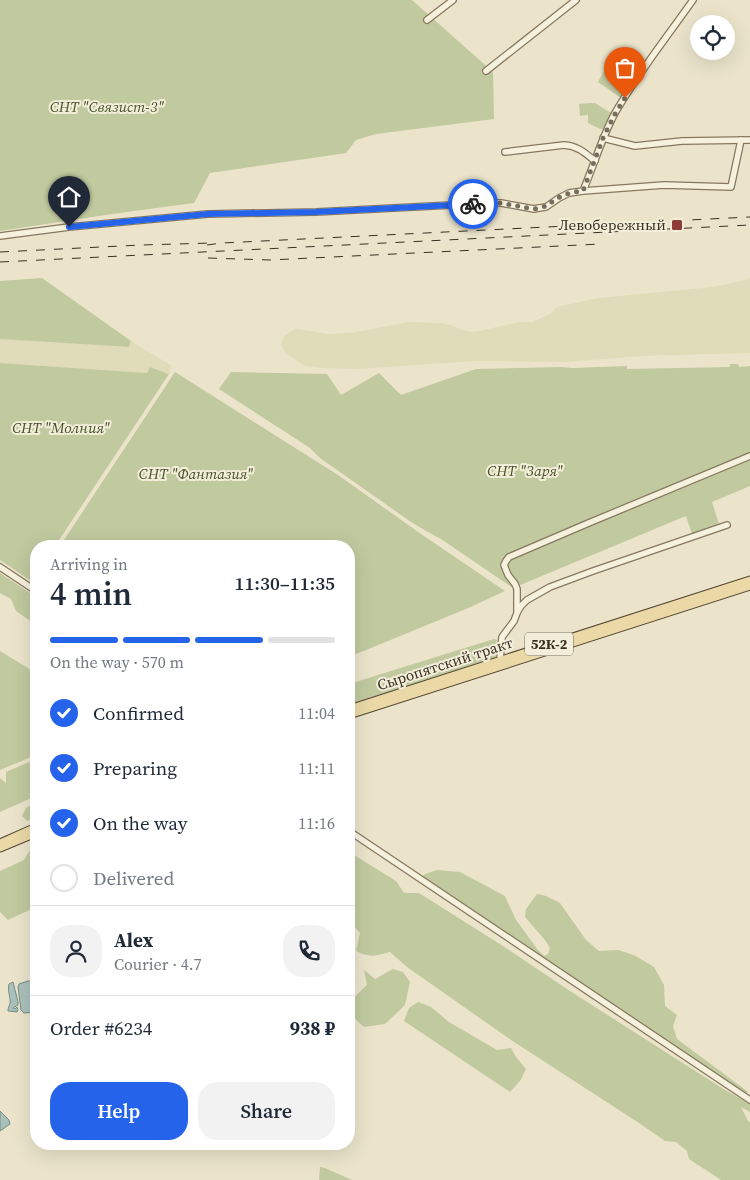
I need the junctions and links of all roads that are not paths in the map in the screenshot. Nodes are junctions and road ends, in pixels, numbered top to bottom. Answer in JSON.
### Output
{"nodes":[{"id":1,"x":454,"y":0,"type":"edge"},
{"id":2,"x":576,"y":0,"type":"edge"},
{"id":3,"x":691,"y":1,"type":"edge"},
{"id":4,"x":427,"y":20,"type":"dead end"},
{"id":5,"x":486,"y":71,"type":"dead end"},
{"id":6,"x":603,"y":138,"type":"junction"},
{"id":7,"x":741,"y":140,"type":"junction"},
{"id":8,"x":750,"y":140,"type":"edge"},
{"id":9,"x":505,"y":152,"type":"dead end"},
{"id":10,"x":595,"y":161,"type":"junction"},
{"id":11,"x":583,"y":191,"type":"junction"},
{"id":12,"x":0,"y":236,"type":"edge"},
{"id":13,"x":750,"y":456,"type":"edge"},
{"id":14,"x":727,"y":525,"type":"dead end"},
{"id":15,"x":0,"y":566,"type":"edge"},
{"id":16,"x":750,"y":580,"type":"edge"},
{"id":17,"x":750,"y":586,"type":"edge"},
{"id":18,"x":30,"y":587,"type":"edge"},
{"id":19,"x":517,"y":613,"type":"junction"},
{"id":20,"x":500,"y":660,"type":"junction"},
{"id":21,"x":355,"y":707,"type":"edge"},
{"id":22,"x":355,"y":713,"type":"edge"},
{"id":23,"x":30,"y":830,"type":"edge"},
{"id":24,"x":355,"y":835,"type":"edge"},
{"id":25,"x":30,"y":836,"type":"edge"},
{"id":26,"x":0,"y":843,"type":"edge"},
{"id":27,"x":0,"y":848,"type":"edge"},
{"id":28,"x":750,"y":1100,"type":"edge"}],
"edges":[{"from":1,"to":4,"type":"street"},
{"from":2,"to":5,"type":"street"},
{"from":3,"to":6,"type":"street"},
{"from":6,"to":7,"type":"street"},
{"from":6,"to":10,"type":"street"},
{"from":7,"to":8,"type":"street"},
{"from":7,"to":11,"type":"street"},
{"from":9,"to":10,"type":"street"},
{"from":10,"to":11,"type":"street"},
{"from":11,"to":12,"type":"street"},
{"from":13,"to":19,"type":"street"},
{"from":14,"to":19,"type":"street"},
{"from":15,"to":18,"type":"street"},
{"from":16,"to":20,"type":"main road","name":"Сыропятский тракт","number":"52К-2"},
{"from":17,"to":22,"type":"main road","name":"Сыропятский тракт","number":"52К-2"},
{"from":19,"to":20,"type":"street"},
{"from":20,"to":21,"type":"main road","name":"Сыропятский тракт","number":"52К-2"},
{"from":23,"to":26,"type":"main road"},
{"from":24,"to":28,"type":"street"},
{"from":25,"to":27,"type":"main road"}]}
